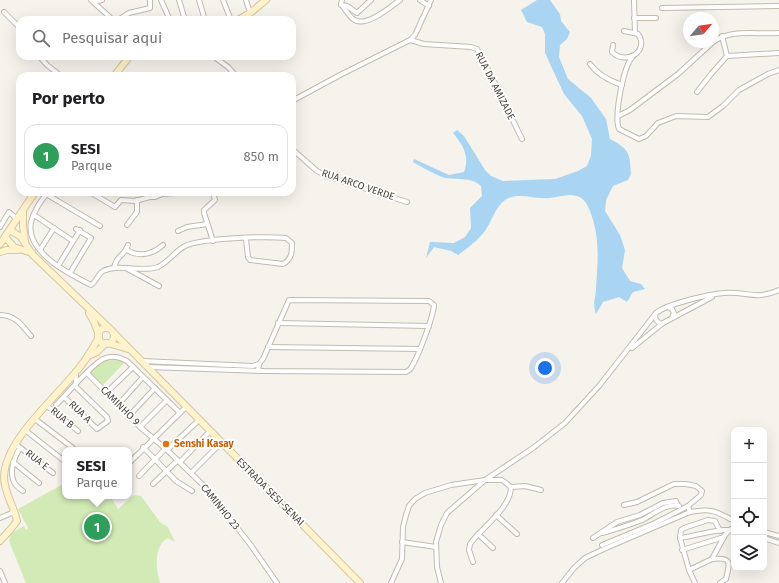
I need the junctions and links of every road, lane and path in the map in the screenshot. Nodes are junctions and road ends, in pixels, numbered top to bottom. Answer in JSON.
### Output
{"nodes":[{"id":1,"x":102,"y":0,"type":"edge"},
{"id":2,"x":150,"y":0,"type":"edge"},
{"id":3,"x":161,"y":0,"type":"edge"},
{"id":4,"x":179,"y":0,"type":"edge"},
{"id":5,"x":199,"y":0,"type":"edge"},
{"id":6,"x":223,"y":0,"type":"edge"},
{"id":7,"x":246,"y":0,"type":"edge"},
{"id":8,"x":266,"y":0,"type":"edge"},
{"id":9,"x":363,"y":0,"type":"edge"},
{"id":10,"x":371,"y":0,"type":"edge"},
{"id":11,"x":400,"y":0,"type":"edge"},
{"id":12,"x":420,"y":0,"type":"edge"},
{"id":13,"x":431,"y":0,"type":"edge"},
{"id":14,"x":634,"y":0,"type":"edge"},
{"id":15,"x":93,"y":1,"type":"edge"},
{"id":16,"x":341,"y":2,"type":"edge"},
{"id":17,"x":367,"y":4,"type":"junction"},
{"id":18,"x":429,"y":6,"type":"junction"},
{"id":19,"x":779,"y":6,"type":"edge"},
{"id":20,"x":662,"y":8,"type":"dead end"},
{"id":21,"x":4,"y":12,"type":"dead end"},
{"id":22,"x":250,"y":13,"type":"junction"},
{"id":23,"x":110,"y":16,"type":"edge"},
{"id":24,"x":124,"y":16,"type":"edge"},
{"id":25,"x":168,"y":16,"type":"edge"},
{"id":26,"x":184,"y":16,"type":"edge"},
{"id":27,"x":204,"y":16,"type":"edge"},
{"id":28,"x":229,"y":16,"type":"edge"},
{"id":29,"x":245,"y":16,"type":"edge"},
{"id":30,"x":634,"y":18,"type":"junction"},
{"id":31,"x":656,"y":18,"type":"dead end"},
{"id":32,"x":16,"y":24,"type":"edge"},
{"id":33,"x":624,"y":31,"type":"dead end"},
{"id":34,"x":635,"y":33,"type":"junction"},
{"id":35,"x":779,"y":33,"type":"edge"},
{"id":36,"x":722,"y":36,"type":"junction"},
{"id":37,"x":719,"y":38,"type":"edge"},
{"id":38,"x":410,"y":40,"type":"junction"},
{"id":39,"x":613,"y":45,"type":"dead end"},
{"id":40,"x":706,"y":48,"type":"edge"},
{"id":41,"x":779,"y":53,"type":"edge"},
{"id":42,"x":633,"y":56,"type":"junction"},
{"id":43,"x":727,"y":56,"type":"junction"},
{"id":44,"x":43,"y":60,"type":"edge"},
{"id":45,"x":127,"y":60,"type":"edge"},
{"id":46,"x":218,"y":60,"type":"edge"},
{"id":47,"x":590,"y":64,"type":"dead end"},
{"id":48,"x":779,"y":70,"type":"edge"},
{"id":49,"x":56,"y":72,"type":"edge"},
{"id":50,"x":117,"y":72,"type":"edge"},
{"id":51,"x":232,"y":72,"type":"edge"},
{"id":52,"x":622,"y":86,"type":"junction"},
{"id":53,"x":697,"y":92,"type":"dead end"},
{"id":54,"x":296,"y":99,"type":"edge"},
{"id":55,"x":618,"y":116,"type":"junction"},
{"id":56,"x":522,"y":139,"type":"dead end"},
{"id":57,"x":296,"y":153,"type":"edge"},
{"id":58,"x":32,"y":196,"type":"edge"},
{"id":59,"x":45,"y":196,"type":"edge"},
{"id":60,"x":52,"y":196,"type":"edge"},
{"id":61,"x":97,"y":196,"type":"edge"},
{"id":62,"x":150,"y":196,"type":"edge"},
{"id":63,"x":214,"y":196,"type":"edge"},
{"id":64,"x":138,"y":200,"type":"junction"},
{"id":65,"x":408,"y":202,"type":"dead end"},
{"id":66,"x":23,"y":210,"type":"junction"},
{"id":67,"x":34,"y":215,"type":"junction"},
{"id":68,"x":17,"y":219,"type":"junction"},
{"id":69,"x":206,"y":224,"type":"junction"},
{"id":70,"x":127,"y":225,"type":"dead end"},
{"id":71,"x":100,"y":226,"type":"dead end"},
{"id":72,"x":0,"y":227,"type":"edge"},
{"id":73,"x":54,"y":228,"type":"junction"},
{"id":74,"x":10,"y":230,"type":"junction"},
{"id":75,"x":178,"y":231,"type":"dead end"},
{"id":76,"x":5,"y":237,"type":"junction"},
{"id":77,"x":246,"y":238,"type":"junction"},
{"id":78,"x":73,"y":240,"type":"junction"},
{"id":79,"x":213,"y":241,"type":"junction"},
{"id":80,"x":0,"y":244,"type":"edge"},
{"id":81,"x":128,"y":245,"type":"dead end"},
{"id":82,"x":163,"y":245,"type":"dead end"},
{"id":83,"x":24,"y":247,"type":"junction"},
{"id":84,"x":40,"y":250,"type":"junction"},
{"id":85,"x":127,"y":250,"type":"junction"},
{"id":86,"x":0,"y":252,"type":"edge"},
{"id":87,"x":58,"y":266,"type":"junction"},
{"id":88,"x":114,"y":268,"type":"junction"},
{"id":89,"x":126,"y":268,"type":"junction"},
{"id":90,"x":70,"y":273,"type":"junction"},
{"id":91,"x":159,"y":286,"type":"dead end"},
{"id":92,"x":779,"y":290,"type":"edge"},
{"id":93,"x":716,"y":294,"type":"junction"},
{"id":94,"x":85,"y":306,"type":"junction"},
{"id":95,"x":667,"y":307,"type":"junction"},
{"id":96,"x":656,"y":313,"type":"junction"},
{"id":97,"x":0,"y":315,"type":"edge"},
{"id":98,"x":672,"y":319,"type":"junction"},
{"id":99,"x":278,"y":324,"type":"junction"},
{"id":100,"x":663,"y":324,"type":"junction"},
{"id":101,"x":429,"y":326,"type":"junction"},
{"id":102,"x":111,"y":330,"type":"junction"},
{"id":103,"x":31,"y":336,"type":"dead end"},
{"id":104,"x":99,"y":336,"type":"junction"},
{"id":105,"x":107,"y":343,"type":"junction"},
{"id":106,"x":268,"y":347,"type":"junction"},
{"id":107,"x":420,"y":349,"type":"junction"},
{"id":108,"x":130,"y":350,"type":"junction"},
{"id":109,"x":626,"y":353,"type":"junction"},
{"id":110,"x":88,"y":356,"type":"junction"},
{"id":111,"x":142,"y":362,"type":"junction"},
{"id":112,"x":259,"y":364,"type":"junction"},
{"id":113,"x":133,"y":367,"type":"junction"},
{"id":114,"x":148,"y":368,"type":"junction"},
{"id":115,"x":160,"y":368,"type":"junction"},
{"id":116,"x":258,"y":371,"type":"junction"},
{"id":117,"x":76,"y":372,"type":"junction"},
{"id":118,"x":87,"y":373,"type":"junction"},
{"id":119,"x":156,"y":376,"type":"junction"},
{"id":120,"x":144,"y":377,"type":"junction"},
{"id":121,"x":75,"y":385,"type":"junction"},
{"id":122,"x":155,"y":388,"type":"junction"},
{"id":123,"x":106,"y":393,"type":"junction"},
{"id":124,"x":64,"y":397,"type":"junction"},
{"id":125,"x":167,"y":400,"type":"junction"},
{"id":126,"x":118,"y":404,"type":"junction"},
{"id":127,"x":56,"y":405,"type":"dead end"},
{"id":128,"x":47,"y":406,"type":"junction"},
{"id":129,"x":186,"y":407,"type":"junction"},
{"id":130,"x":180,"y":413,"type":"junction"},
{"id":131,"x":129,"y":416,"type":"junction"},
{"id":132,"x":35,"y":419,"type":"junction"},
{"id":133,"x":199,"y":420,"type":"junction"},
{"id":134,"x":140,"y":427,"type":"junction"},
{"id":135,"x":25,"y":430,"type":"junction"},
{"id":136,"x":78,"y":430,"type":"dead end"},
{"id":137,"x":210,"y":431,"type":"junction"},
{"id":138,"x":153,"y":438,"type":"junction"},
{"id":139,"x":222,"y":442,"type":"junction"},
{"id":140,"x":17,"y":446,"type":"junction"},
{"id":141,"x":72,"y":447,"type":"edge"},
{"id":142,"x":143,"y":448,"type":"junction"},
{"id":143,"x":166,"y":449,"type":"junction"},
{"id":144,"x":62,"y":459,"type":"edge"},
{"id":145,"x":155,"y":459,"type":"junction"},
{"id":146,"x":132,"y":460,"type":"edge"},
{"id":147,"x":179,"y":461,"type":"junction"},
{"id":148,"x":14,"y":462,"type":"junction"},
{"id":149,"x":166,"y":471,"type":"junction"},
{"id":150,"x":53,"y":473,"type":"dead end"},
{"id":151,"x":191,"y":473,"type":"junction"},
{"id":152,"x":139,"y":476,"type":"dead end"},
{"id":153,"x":485,"y":480,"type":"junction"},
{"id":154,"x":39,"y":483,"type":"dead end"},
{"id":155,"x":154,"y":484,"type":"dead end"},
{"id":156,"x":2,"y":486,"type":"edge"},
{"id":157,"x":511,"y":486,"type":"junction"},
{"id":158,"x":541,"y":490,"type":"dead end"},
{"id":159,"x":23,"y":491,"type":"dead end"},
{"id":160,"x":192,"y":491,"type":"dead end"},
{"id":161,"x":624,"y":505,"type":"dead end"},
{"id":162,"x":688,"y":506,"type":"junction"},
{"id":163,"x":683,"y":509,"type":"junction"},
{"id":164,"x":14,"y":512,"type":"junction"},
{"id":165,"x":690,"y":512,"type":"junction"},
{"id":166,"x":496,"y":515,"type":"junction"},
{"id":167,"x":0,"y":518,"type":"edge"},
{"id":168,"x":731,"y":519,"type":"edge"},
{"id":169,"x":731,"y":530,"type":"edge"},
{"id":170,"x":720,"y":531,"type":"junction"},
{"id":171,"x":731,"y":531,"type":"edge"},
{"id":172,"x":767,"y":533,"type":"edge"},
{"id":173,"x":478,"y":534,"type":"junction"},
{"id":174,"x":517,"y":534,"type":"dead end"},
{"id":175,"x":779,"y":536,"type":"edge"},
{"id":176,"x":724,"y":537,"type":"junction"},
{"id":177,"x":593,"y":538,"type":"dead end"},
{"id":178,"x":680,"y":538,"type":"junction"},
{"id":179,"x":767,"y":539,"type":"edge"},
{"id":180,"x":0,"y":541,"type":"edge"},
{"id":181,"x":402,"y":542,"type":"junction"},
{"id":182,"x":779,"y":543,"type":"edge"},
{"id":183,"x":602,"y":545,"type":"dead end"},
{"id":184,"x":436,"y":547,"type":"junction"},
{"id":185,"x":493,"y":548,"type":"dead end"},
{"id":186,"x":682,"y":550,"type":"junction"},
{"id":187,"x":712,"y":559,"type":"junction"},
{"id":188,"x":473,"y":562,"type":"dead end"},
{"id":189,"x":689,"y":570,"type":"junction"},
{"id":190,"x":0,"y":571,"type":"edge"},
{"id":191,"x":5,"y":583,"type":"edge"},
{"id":192,"x":277,"y":583,"type":"edge"},
{"id":193,"x":360,"y":583,"type":"edge"},
{"id":194,"x":391,"y":583,"type":"edge"},
{"id":195,"x":441,"y":583,"type":"edge"},
{"id":196,"x":562,"y":583,"type":"edge"},
{"id":197,"x":694,"y":583,"type":"edge"},
{"id":198,"x":720,"y":583,"type":"edge"}],
"edges":[{"from":1,"to":15,"type":"street"},
{"from":2,"to":24,"type":"street"},
{"from":3,"to":25,"type":"street"},
{"from":4,"to":26,"type":"street"},
{"from":5,"to":27,"type":"street"},
{"from":6,"to":28,"type":"street"},
{"from":7,"to":22,"type":"street"},
{"from":8,"to":22,"type":"street"},
{"from":9,"to":17,"type":"street"},
{"from":10,"to":17,"type":"street"},
{"from":11,"to":16,"type":"street"},
{"from":12,"to":18,"type":"street"},
{"from":13,"to":18,"type":"street"},
{"from":14,"to":30,"type":"street"},
{"from":15,"to":23,"type":"street"},
{"from":16,"to":17,"type":"street"},
{"from":18,"to":38,"type":"street"},
{"from":19,"to":20,"type":"street"},
{"from":21,"to":32,"type":"street"},
{"from":22,"to":29,"type":"street"},
{"from":30,"to":31,"type":"street"},
{"from":30,"to":34,"type":"street"},
{"from":33,"to":34,"type":"street"},
{"from":34,"to":42,"type":"street"},
{"from":35,"to":36,"type":"street"},
{"from":36,"to":37,"type":"street"},
{"from":36,"to":43,"type":"street"},
{"from":38,"to":54,"type":"street"},
{"from":38,"to":56,"type":"street","name":"RUA DA AMIZADE"},
{"from":39,"to":42,"type":"street"},
{"from":40,"to":55,"type":"street"},
{"from":41,"to":43,"type":"street"},
{"from":42,"to":52,"type":"street"},
{"from":43,"to":53,"type":"street"},
{"from":44,"to":49,"type":"street"},
{"from":45,"to":50,"type":"street"},
{"from":46,"to":51,"type":"street"},
{"from":47,"to":52,"type":"street"},
{"from":48,"to":55,"type":"street"},
{"from":52,"to":55,"type":"street"},
{"from":57,"to":65,"type":"street","name":"RUA ARCO VERDE"},
{"from":58,"to":66,"type":"street"},
{"from":59,"to":67,"type":"street"},
{"from":60,"to":71,"type":"street"},
{"from":61,"to":64,"type":"street"},
{"from":62,"to":64,"type":"street"},
{"from":63,"to":69,"type":"street"},
{"from":64,"to":70,"type":"street"},
{"from":66,"to":68,"type":"street"},
{"from":66,"to":83,"type":"street"},
{"from":67,"to":73,"type":"street"},
{"from":67,"to":84,"type":"street"},
{"from":68,"to":72,"type":"street"},
{"from":68,"to":74,"type":"street"},
{"from":69,"to":75,"type":"street"},
{"from":69,"to":79,"type":"street"},
{"from":73,"to":78,"type":"street"},
{"from":73,"to":84,"type":"street"},
{"from":74,"to":76,"type":"street"},
{"from":74,"to":83,"type":"street","name":"ESTRADA SESI-SENAI"},
{"from":76,"to":80,"type":"street"},
{"from":76,"to":83,"type":"street","name":"ESTRADA SESI-SENAI"},
{"from":77,"to":77,"type":"street"},
{"from":77,"to":79,"type":"street"},
{"from":78,"to":87,"type":"street"},
{"from":78,"to":90,"type":"street"},
{"from":79,"to":89,"type":"street"},
{"from":81,"to":85,"type":"street"},
{"from":82,"to":85,"type":"street"},
{"from":83,"to":86,"type":"street"},
{"from":83,"to":94,"type":"street","name":"ESTRADA SESI-SENAI"},
{"from":84,"to":87,"type":"street"},
{"from":85,"to":88,"type":"street"},
{"from":87,"to":90,"type":"street"},
{"from":88,"to":89,"type":"street"},
{"from":88,"to":90,"type":"street"},
{"from":89,"to":91,"type":"street"},
{"from":92,"to":93,"type":"street"},
{"from":93,"to":95,"type":"street"},
{"from":93,"to":98,"type":"street"},
{"from":94,"to":102,"type":"street","name":"ESTRADA SESI-SENAI"},
{"from":94,"to":104,"type":"street","name":"ESTRADA SESI-SENAI"},
{"from":95,"to":96,"type":"street"},
{"from":95,"to":98,"type":"street"},
{"from":96,"to":100,"type":"street"},
{"from":96,"to":109,"type":"street"},
{"from":97,"to":103,"type":"street"},
{"from":98,"to":100,"type":"street"},
{"from":99,"to":101,"type":"street"},
{"from":99,"to":101,"type":"street"},
{"from":99,"to":106,"type":"street"},
{"from":100,"to":109,"type":"street"},
{"from":101,"to":107,"type":"street"},
{"from":102,"to":104,"type":"street"},
{"from":102,"to":105,"type":"street"},
{"from":102,"to":108,"type":"street","name":"ESTRADA SESI-SENAI"},
{"from":104,"to":105,"type":"street"},
{"from":104,"to":110,"type":"street"},
{"from":105,"to":108,"type":"street","name":"ESTRADA SESI-SENAI"},
{"from":105,"to":110,"type":"street"},
{"from":106,"to":107,"type":"street"},
{"from":106,"to":112,"type":"street"},
{"from":107,"to":116,"type":"street"},
{"from":108,"to":111,"type":"street","name":"ESTRADA SESI-SENAI"},
{"from":109,"to":153,"type":"street"},
{"from":110,"to":117,"type":"street"},
{"from":111,"to":112,"type":"street"},
{"from":111,"to":114,"type":"street","name":"ESTRADA SESI-SENAI"},
{"from":112,"to":116,"type":"street"},
{"from":113,"to":118,"type":"street"},
{"from":113,"to":120,"type":"street"},
{"from":113,"to":123,"type":"street"},
{"from":114,"to":115,"type":"street"},
{"from":114,"to":119,"type":"street","name":"ESTRADA SESI-SENAI"},
{"from":115,"to":116,"type":"street"},
{"from":115,"to":119,"type":"street"},
{"from":117,"to":121,"type":"street"},
{"from":117,"to":128,"type":"street"},
{"from":118,"to":121,"type":"street"},
{"from":118,"to":123,"type":"street","name":"CAMINHO 9"},
{"from":119,"to":129,"type":"street","name":"ESTRADA SESI-SENAI"},
{"from":120,"to":122,"type":"street"},
{"from":120,"to":126,"type":"street"},
{"from":121,"to":124,"type":"street"},
{"from":121,"to":124,"type":"street","name":"RUA A"},
{"from":122,"to":125,"type":"street"},
{"from":122,"to":131,"type":"street"},
{"from":123,"to":126,"type":"street","name":"CAMINHO 9"},
{"from":124,"to":127,"type":"street"},
{"from":125,"to":130,"type":"street"},
{"from":125,"to":134,"type":"street"},
{"from":126,"to":131,"type":"street","name":"CAMINHO 9"},
{"from":128,"to":132,"type":"street"},
{"from":128,"to":136,"type":"street","name":"RUA B"},
{"from":129,"to":130,"type":"street"},
{"from":129,"to":133,"type":"street","name":"ESTRADA SESI-SENAI"},
{"from":130,"to":138,"type":"street"},
{"from":131,"to":134,"type":"street","name":"CAMINHO 9"},
{"from":132,"to":135,"type":"street"},
{"from":132,"to":141,"type":"street"},
{"from":133,"to":137,"type":"street","name":"ESTRADA SESI-SENAI"},
{"from":133,"to":143,"type":"street"},
{"from":134,"to":138,"type":"street","name":"CAMINHO 9"},
{"from":135,"to":140,"type":"street"},
{"from":135,"to":144,"type":"street"},
{"from":137,"to":139,"type":"street","name":"ESTRADA SESI-SENAI"},
{"from":137,"to":147,"type":"street"},
{"from":138,"to":142,"type":"street"},
{"from":138,"to":143,"type":"street","name":"CAMINHO 23"},
{"from":139,"to":151,"type":"street"},
{"from":139,"to":193,"type":"street","name":"ESTRADA SESI-SENAI"},
{"from":140,"to":148,"type":"street","name":"RUA E"},
{"from":140,"to":150,"type":"street","name":"RUA E"},
{"from":140,"to":156,"type":"street"},
{"from":142,"to":145,"type":"street"},
{"from":142,"to":146,"type":"street"},
{"from":143,"to":145,"type":"street"},
{"from":143,"to":147,"type":"street","name":"CAMINHO 23"},
{"from":145,"to":149,"type":"street"},
{"from":145,"to":152,"type":"street"},
{"from":147,"to":149,"type":"street"},
{"from":147,"to":151,"type":"street","name":"CAMINHO 23"},
{"from":148,"to":154,"type":"street"},
{"from":148,"to":159,"type":"street","name":"RUA E"},
{"from":149,"to":155,"type":"street"},
{"from":149,"to":160,"type":"street"},
{"from":151,"to":192,"type":"street","name":"CAMINHO 23"},
{"from":153,"to":157,"type":"street"},
{"from":153,"to":181,"type":"street"},
{"from":153,"to":184,"type":"street"},
{"from":156,"to":164,"type":"street"},
{"from":157,"to":158,"type":"street"},
{"from":157,"to":166,"type":"street"},
{"from":161,"to":162,"type":"street"},
{"from":162,"to":163,"type":"street"},
{"from":162,"to":165,"type":"street"},
{"from":163,"to":177,"type":"street"},
{"from":163,"to":183,"type":"street"},
{"from":164,"to":167,"type":"street"},
{"from":164,"to":180,"type":"street"},
{"from":165,"to":168,"type":"street"},
{"from":165,"to":196,"type":"street"},
{"from":166,"to":173,"type":"street"},
{"from":166,"to":174,"type":"street"},
{"from":169,"to":170,"type":"street"},
{"from":170,"to":178,"type":"street"},
{"from":170,"to":178,"type":"street"},
{"from":171,"to":176,"type":"street"},
{"from":172,"to":175,"type":"street"},
{"from":173,"to":185,"type":"street"},
{"from":173,"to":188,"type":"street"},
{"from":176,"to":186,"type":"street"},
{"from":176,"to":187,"type":"street"},
{"from":178,"to":186,"type":"street"},
{"from":179,"to":182,"type":"street"},
{"from":181,"to":184,"type":"street"},
{"from":181,"to":194,"type":"street"},
{"from":184,"to":195,"type":"street"},
{"from":186,"to":189,"type":"street"},
{"from":187,"to":189,"type":"street"},
{"from":187,"to":198,"type":"street"},
{"from":189,"to":197,"type":"street"},
{"from":190,"to":191,"type":"street"}]}
